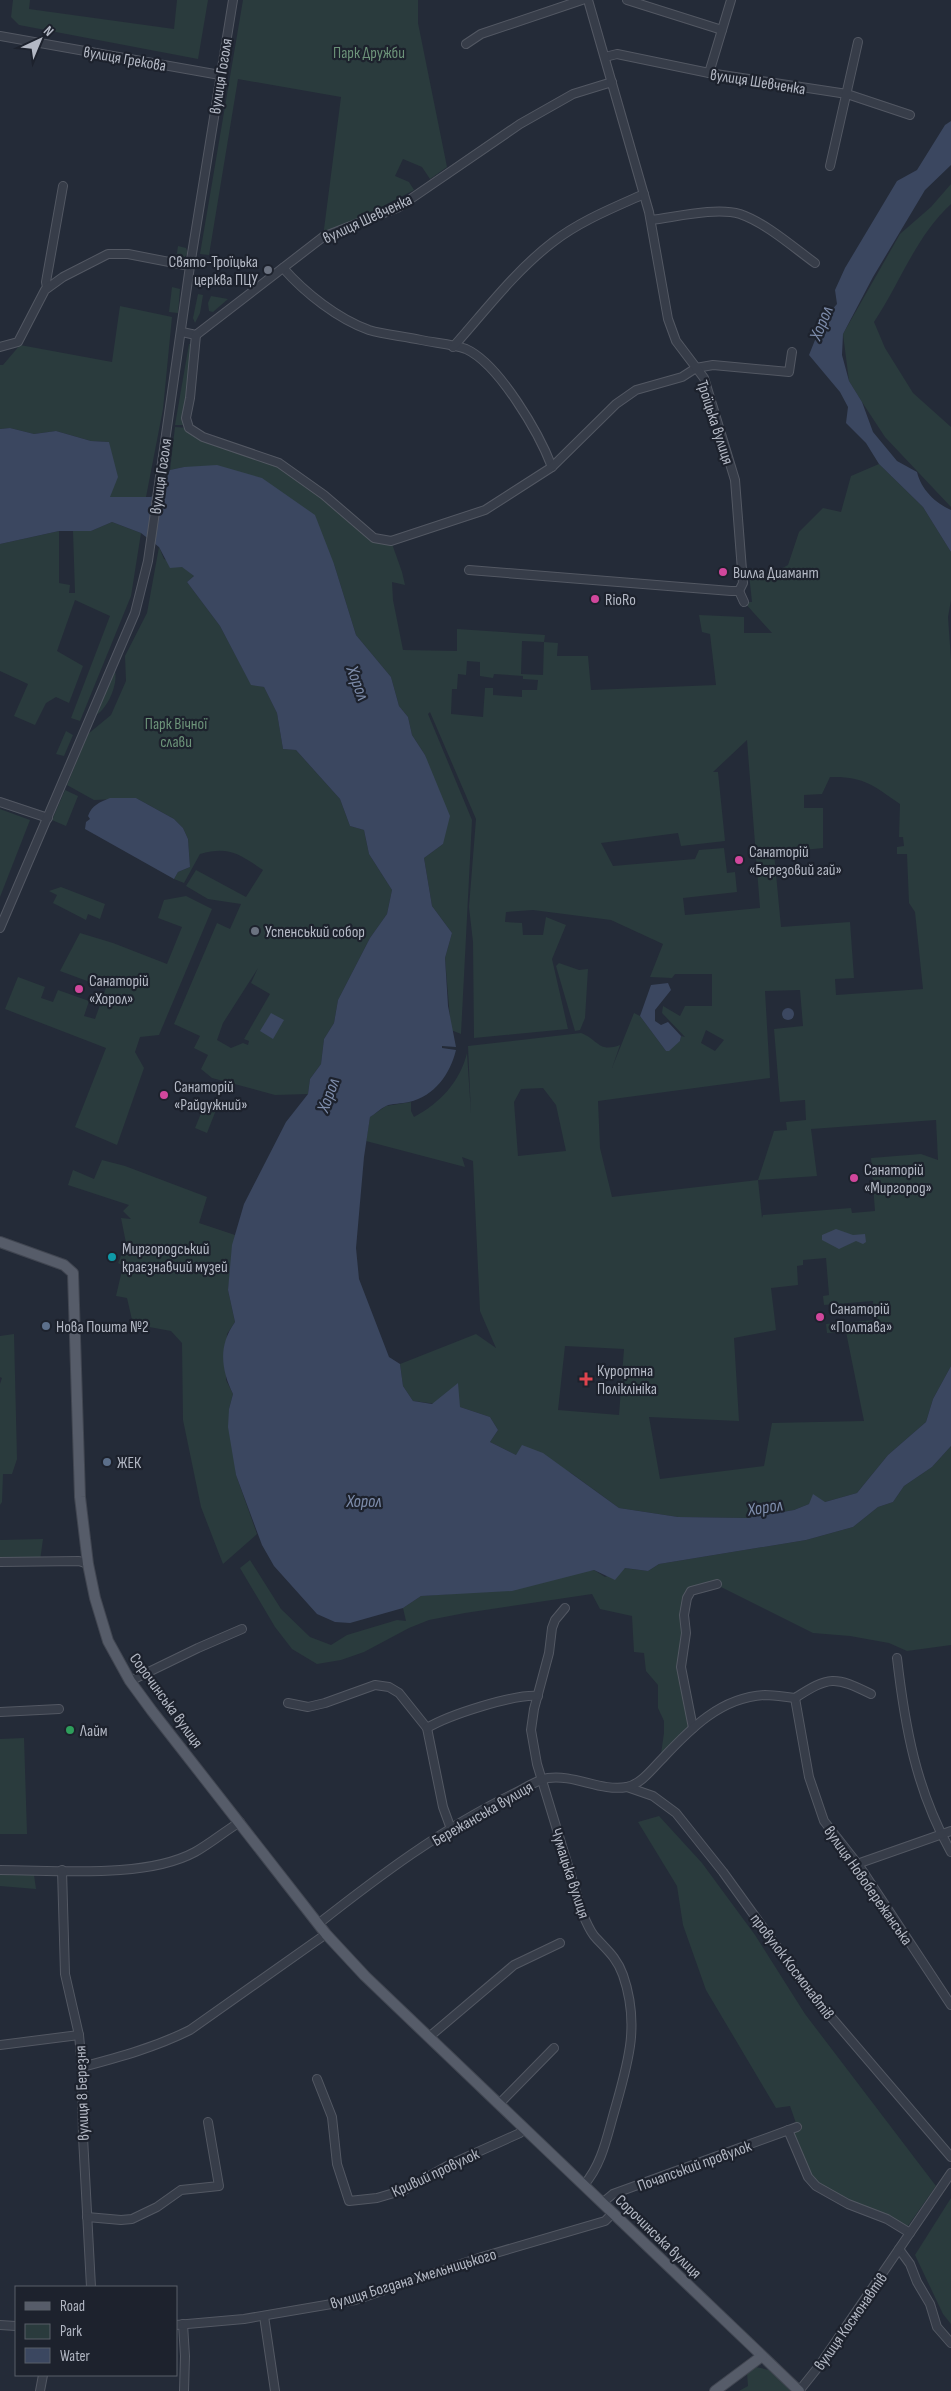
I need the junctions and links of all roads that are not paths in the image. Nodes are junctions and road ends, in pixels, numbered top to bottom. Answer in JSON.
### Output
{"nodes":[{"id":1,"x":233,"y":0,"type":"edge"},
{"id":2,"x":582,"y":0,"type":"edge"},
{"id":3,"x":588,"y":0,"type":"edge"},
{"id":4,"x":627,"y":0,"type":"edge"},
{"id":5,"x":731,"y":0,"type":"edge"},
{"id":6,"x":722,"y":30,"type":"junction"},
{"id":7,"x":0,"y":36,"type":"edge"},
{"id":8,"x":858,"y":42,"type":"dead end"},
{"id":9,"x":466,"y":44,"type":"dead end"},
{"id":10,"x":605,"y":57,"type":"junction"},
{"id":11,"x":709,"y":73,"type":"junction"},
{"id":12,"x":220,"y":75,"type":"junction"},
{"id":13,"x":612,"y":82,"type":"junction"},
{"id":14,"x":847,"y":94,"type":"junction"},
{"id":15,"x":910,"y":115,"type":"dead end"},
{"id":16,"x":830,"y":166,"type":"dead end"},
{"id":17,"x":63,"y":186,"type":"dead end"},
{"id":18,"x":644,"y":194,"type":"junction"},
{"id":19,"x":651,"y":220,"type":"junction"},
{"id":20,"x":815,"y":263,"type":"dead end"},
{"id":21,"x":190,"y":266,"type":"junction"},
{"id":22,"x":284,"y":268,"type":"junction"},
{"id":23,"x":47,"y":288,"type":"junction"},
{"id":24,"x":182,"y":332,"type":"junction"},
{"id":25,"x":196,"y":335,"type":"junction"},
{"id":26,"x":453,"y":346,"type":"junction"},
{"id":27,"x":0,"y":347,"type":"edge"},
{"id":28,"x":792,"y":352,"type":"dead end"},
{"id":29,"x":696,"y":368,"type":"junction"},
{"id":30,"x":552,"y":467,"type":"junction"},
{"id":31,"x":469,"y":570,"type":"dead end"},
{"id":32,"x":739,"y":591,"type":"junction"},
{"id":33,"x":744,"y":602,"type":"dead end"},
{"id":34,"x":0,"y":802,"type":"edge"},
{"id":35,"x":48,"y":818,"type":"junction"},
{"id":36,"x":0,"y":928,"type":"edge"},
{"id":37,"x":0,"y":1242,"type":"edge"},
{"id":38,"x":0,"y":1562,"type":"edge"},
{"id":39,"x":88,"y":1564,"type":"junction"},
{"id":40,"x":717,"y":1584,"type":"dead end"},
{"id":41,"x":564,"y":1608,"type":"dead end"},
{"id":42,"x":242,"y":1629,"type":"dead end"},
{"id":43,"x":897,"y":1658,"type":"dead end"},
{"id":44,"x":130,"y":1681,"type":"junction"},
{"id":45,"x":871,"y":1694,"type":"dead end"},
{"id":46,"x":538,"y":1696,"type":"junction"},
{"id":47,"x":795,"y":1698,"type":"junction"},
{"id":48,"x":288,"y":1703,"type":"dead end"},
{"id":49,"x":59,"y":1709,"type":"dead end"},
{"id":50,"x":0,"y":1712,"type":"edge"},
{"id":51,"x":427,"y":1728,"type":"junction"},
{"id":52,"x":693,"y":1728,"type":"junction"},
{"id":53,"x":542,"y":1779,"type":"junction"},
{"id":54,"x":627,"y":1787,"type":"junction"},
{"id":55,"x":240,"y":1822,"type":"junction"},
{"id":56,"x":451,"y":1829,"type":"junction"},
{"id":57,"x":951,"y":1832,"type":"edge"},
{"id":58,"x":943,"y":1834,"type":"junction"},
{"id":59,"x":951,"y":1852,"type":"edge"},
{"id":60,"x":857,"y":1864,"type":"junction"},
{"id":61,"x":0,"y":1870,"type":"edge"},
{"id":62,"x":62,"y":1870,"type":"junction"},
{"id":63,"x":318,"y":1924,"type":"junction"},
{"id":64,"x":326,"y":1934,"type":"junction"},
{"id":65,"x":560,"y":1943,"type":"dead end"},
{"id":66,"x":951,"y":2005,"type":"edge"},
{"id":67,"x":79,"y":2035,"type":"junction"},
{"id":68,"x":429,"y":2037,"type":"junction"},
{"id":69,"x":0,"y":2045,"type":"edge"},
{"id":70,"x":554,"y":2048,"type":"dead end"},
{"id":71,"x":82,"y":2067,"type":"junction"},
{"id":72,"x":317,"y":2079,"type":"dead end"},
{"id":73,"x":499,"y":2104,"type":"junction"},
{"id":74,"x":208,"y":2122,"type":"dead end"},
{"id":75,"x":798,"y":2126,"type":"dead end"},
{"id":76,"x":524,"y":2128,"type":"junction"},
{"id":77,"x":788,"y":2130,"type":"junction"},
{"id":78,"x":951,"y":2157,"type":"edge"},
{"id":79,"x":951,"y":2173,"type":"edge"},
{"id":80,"x":584,"y":2185,"type":"junction"},
{"id":81,"x":602,"y":2203,"type":"junction"},
{"id":82,"x":613,"y":2213,"type":"junction"},
{"id":83,"x":87,"y":2217,"type":"junction"},
{"id":84,"x":910,"y":2233,"type":"junction"},
{"id":85,"x":899,"y":2250,"type":"junction"},
{"id":86,"x":92,"y":2286,"type":"edge"},
{"id":87,"x":264,"y":2316,"type":"junction"},
{"id":88,"x":180,"y":2324,"type":"edge"},
{"id":89,"x":0,"y":2325,"type":"edge"},
{"id":90,"x":15,"y":2326,"type":"edge"},
{"id":91,"x":951,"y":2343,"type":"edge"},
{"id":92,"x":762,"y":2356,"type":"junction"},
{"id":93,"x":43,"y":2376,"type":"edge"},
{"id":94,"x":40,"y":2391,"type":"edge"},
{"id":95,"x":184,"y":2391,"type":"edge"},
{"id":96,"x":275,"y":2391,"type":"edge"},
{"id":97,"x":714,"y":2391,"type":"edge"},
{"id":98,"x":799,"y":2391,"type":"edge"}],
"edges":[{"from":1,"to":12,"type":"street","name":"вулиця Гоголя"},
{"from":2,"to":9,"type":"street"},
{"from":3,"to":10,"type":"street","name":"Троїцька вулиця"},
{"from":4,"to":6,"type":"street"},
{"from":5,"to":6,"type":"street"},
{"from":6,"to":11,"type":"street"},
{"from":7,"to":12,"type":"street","name":"вулиця Грекова"},
{"from":8,"to":14,"type":"street"},
{"from":10,"to":11,"type":"street","name":"вулиця Шевченка"},
{"from":10,"to":13,"type":"street","name":"Троїцька вулиця"},
{"from":11,"to":14,"type":"street","name":"вулиця Шевченка"},
{"from":12,"to":21,"type":"street","name":"вулиця Гоголя"},
{"from":13,"to":18,"type":"street","name":"Троїцька вулиця"},
{"from":13,"to":22,"type":"street","name":"вулиця Шевченка"},
{"from":14,"to":15,"type":"street","name":"вулиця Шевченка"},
{"from":14,"to":16,"type":"street"},
{"from":17,"to":23,"type":"street"},
{"from":18,"to":19,"type":"street","name":"Троїцька вулиця"},
{"from":18,"to":26,"type":"street"},
{"from":19,"to":20,"type":"street"},
{"from":19,"to":29,"type":"street","name":"Троїцька вулиця"},
{"from":21,"to":23,"type":"street"},
{"from":21,"to":24,"type":"street","name":"вулиця Гоголя"},
{"from":22,"to":25,"type":"street","name":"вулиця Шевченка"},
{"from":22,"to":26,"type":"street"},
{"from":23,"to":27,"type":"street"},
{"from":24,"to":25,"type":"street"},
{"from":24,"to":35,"type":"street","name":"вулиця Гоголя"},
{"from":25,"to":30,"type":"street"},
{"from":26,"to":30,"type":"street"},
{"from":28,"to":29,"type":"street"},
{"from":29,"to":30,"type":"street"},
{"from":29,"to":32,"type":"street","name":"Троїцька вулиця"},
{"from":31,"to":32,"type":"street"},
{"from":32,"to":33,"type":"street"},
{"from":34,"to":35,"type":"street"},
{"from":35,"to":36,"type":"street","name":"вулиця Гоголя"},
{"from":37,"to":39,"type":"main road","name":"Сорочинська вулиця"},
{"from":38,"to":39,"type":"street"},
{"from":39,"to":44,"type":"main road","name":"Сорочинська вулиця"},
{"from":40,"to":52,"type":"street"},
{"from":41,"to":46,"type":"street","name":"Чумацька вулиця"},
{"from":42,"to":44,"type":"street"},
{"from":43,"to":58,"type":"street"},
{"from":44,"to":55,"type":"main road","name":"Сорочинська вулиця"},
{"from":45,"to":47,"type":"street"},
{"from":46,"to":51,"type":"street"},
{"from":46,"to":53,"type":"street","name":"Чумацька вулиця"},
{"from":47,"to":52,"type":"street"},
{"from":47,"to":60,"type":"street","name":"вулиця Новобережанська"},
{"from":48,"to":51,"type":"street"},
{"from":49,"to":50,"type":"street"},
{"from":51,"to":56,"type":"street"},
{"from":52,"to":54,"type":"street"},
{"from":53,"to":54,"type":"street","name":"Бережанська вулиця"},
{"from":53,"to":56,"type":"street","name":"Бережанська вулиця"},
{"from":53,"to":80,"type":"street","name":"Чумацька вулиця"},
{"from":54,"to":78,"type":"street","name":"провулок Космонавтів"},
{"from":55,"to":62,"type":"street"},
{"from":55,"to":63,"type":"main road","name":"Сорочинська вулиця"},
{"from":56,"to":63,"type":"street","name":"Бережанська вулиця"},
{"from":57,"to":58,"type":"street"},
{"from":58,"to":59,"type":"street"},
{"from":58,"to":60,"type":"street"},
{"from":60,"to":66,"type":"street","name":"вулиця Новобережанська"},
{"from":61,"to":62,"type":"street"},
{"from":62,"to":67,"type":"street","name":"вулиця 8 Березня"},
{"from":63,"to":64,"type":"main road","name":"Сорочинська вулиця"},
{"from":64,"to":68,"type":"main road","name":"Сорочинська вулиця"},
{"from":64,"to":71,"type":"street"},
{"from":65,"to":68,"type":"street"},
{"from":67,"to":69,"type":"street"},
{"from":67,"to":71,"type":"street","name":"вулиця 8 Березня"},
{"from":68,"to":73,"type":"main road","name":"Сорочинська вулиця"},
{"from":70,"to":73,"type":"street"},
{"from":71,"to":83,"type":"street","name":"вулиця 8 Березня"},
{"from":72,"to":76,"type":"street","name":"Кривий провулок"},
{"from":73,"to":76,"type":"main road","name":"Сорочинська вулиця"},
{"from":74,"to":83,"type":"street"},
{"from":75,"to":77,"type":"street","name":"Почапський провулок"},
{"from":76,"to":80,"type":"main road","name":"Сорочинська вулиця"},
{"from":77,"to":81,"type":"street","name":"Почапський провулок"},
{"from":77,"to":84,"type":"street"},
{"from":79,"to":84,"type":"street","name":"вулиця Космонавтів"},
{"from":80,"to":81,"type":"main road","name":"Сорочинська вулиця"},
{"from":81,"to":82,"type":"main road","name":"Сорочинська вулиця"},
{"from":82,"to":87,"type":"street","name":"вулиця Богдана Хмельницького"},
{"from":82,"to":92,"type":"main road","name":"Сорочинська вулиця"},
{"from":83,"to":86,"type":"street","name":"вулиця 8 Березня"},
{"from":84,"to":85,"type":"street","name":"вулиця Космонавтів"},
{"from":85,"to":91,"type":"street","name":"вулиця Космонавтів"},
{"from":85,"to":98,"type":"street","name":"вулиця Космонавтів"},
{"from":87,"to":88,"type":"street","name":"вулиця Богдана Хмельницького"},
{"from":87,"to":96,"type":"street"},
{"from":88,"to":95,"type":"street"},
{"from":89,"to":90,"type":"street"},
{"from":92,"to":97,"type":"main road"},
{"from":92,"to":98,"type":"main road","name":"Сорочинська вулиця"},
{"from":93,"to":94,"type":"street"}]}
